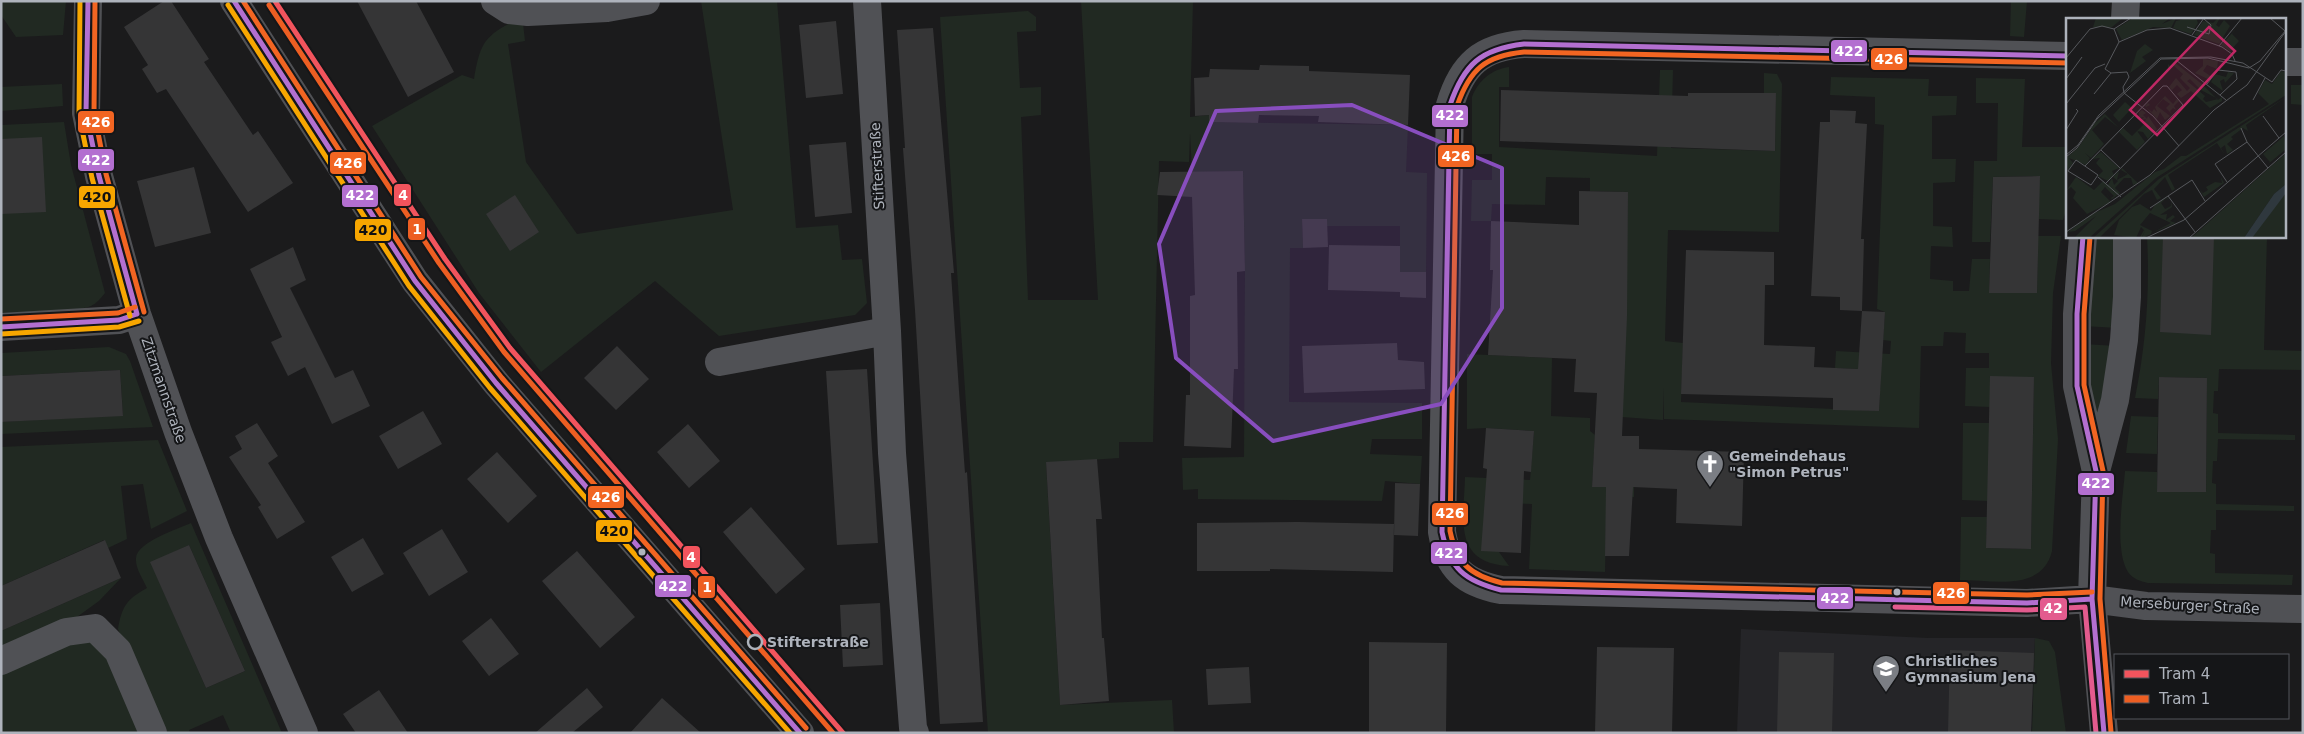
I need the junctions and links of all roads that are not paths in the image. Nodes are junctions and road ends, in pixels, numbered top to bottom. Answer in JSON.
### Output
{"nodes":[{"id":1,"x":88,"y":1,"type":"edge"},
{"id":2,"x":234,"y":1,"type":"edge"},
{"id":3,"x":495,"y":1,"type":"edge"},
{"id":4,"x":646,"y":1,"type":"edge"},
{"id":5,"x":867,"y":1,"type":"edge"},
{"id":6,"x":2126,"y":1,"type":"edge"},
{"id":7,"x":2125,"y":18,"type":"edge"},
{"id":8,"x":2066,"y":56,"type":"edge"},
{"id":9,"x":2286,"y":62,"type":"edge"},
{"id":10,"x":2303,"y":62,"type":"edge"},
{"id":11,"x":2083,"y":238,"type":"edge"},
{"id":12,"x":2128,"y":238,"type":"edge"},
{"id":13,"x":137,"y":314,"type":"junction"},
{"id":14,"x":1,"y":327,"type":"edge"},
{"id":15,"x":887,"y":331,"type":"junction"},
{"id":16,"x":719,"y":362,"type":"dead end"},
{"id":17,"x":2096,"y":470,"type":"junction"},
{"id":18,"x":2092,"y":600,"type":"junction"},
{"id":19,"x":2303,"y":610,"type":"edge"},
{"id":20,"x":1,"y":661,"type":"edge"},
{"id":21,"x":153,"y":733,"type":"edge"},
{"id":22,"x":304,"y":733,"type":"edge"},
{"id":23,"x":800,"y":733,"type":"edge"},
{"id":24,"x":915,"y":733,"type":"edge"},
{"id":25,"x":2104,"y":733,"type":"edge"}],
"edges":[{"from":1,"to":13,"type":"street","name":"Zitzmannstraße"},
{"from":2,"to":23,"type":"street"},
{"from":3,"to":4,"type":"street"},
{"from":5,"to":15,"type":"street","name":"Stifterstraße"},
{"from":6,"to":7,"type":"street"},
{"from":8,"to":18,"type":"street","name":"Merseburger Straße"},
{"from":9,"to":10,"type":"street"},
{"from":11,"to":17,"type":"street"},
{"from":12,"to":17,"type":"street"},
{"from":13,"to":14,"type":"street"},
{"from":13,"to":22,"type":"street","name":"Zitzmannstraße"},
{"from":15,"to":16,"type":"street"},
{"from":15,"to":24,"type":"street","name":"Stifterstraße"},
{"from":17,"to":18,"type":"street"},
{"from":18,"to":19,"type":"street","name":"Merseburger Straße"},
{"from":18,"to":25,"type":"street"},
{"from":20,"to":21,"type":"street"}]}
